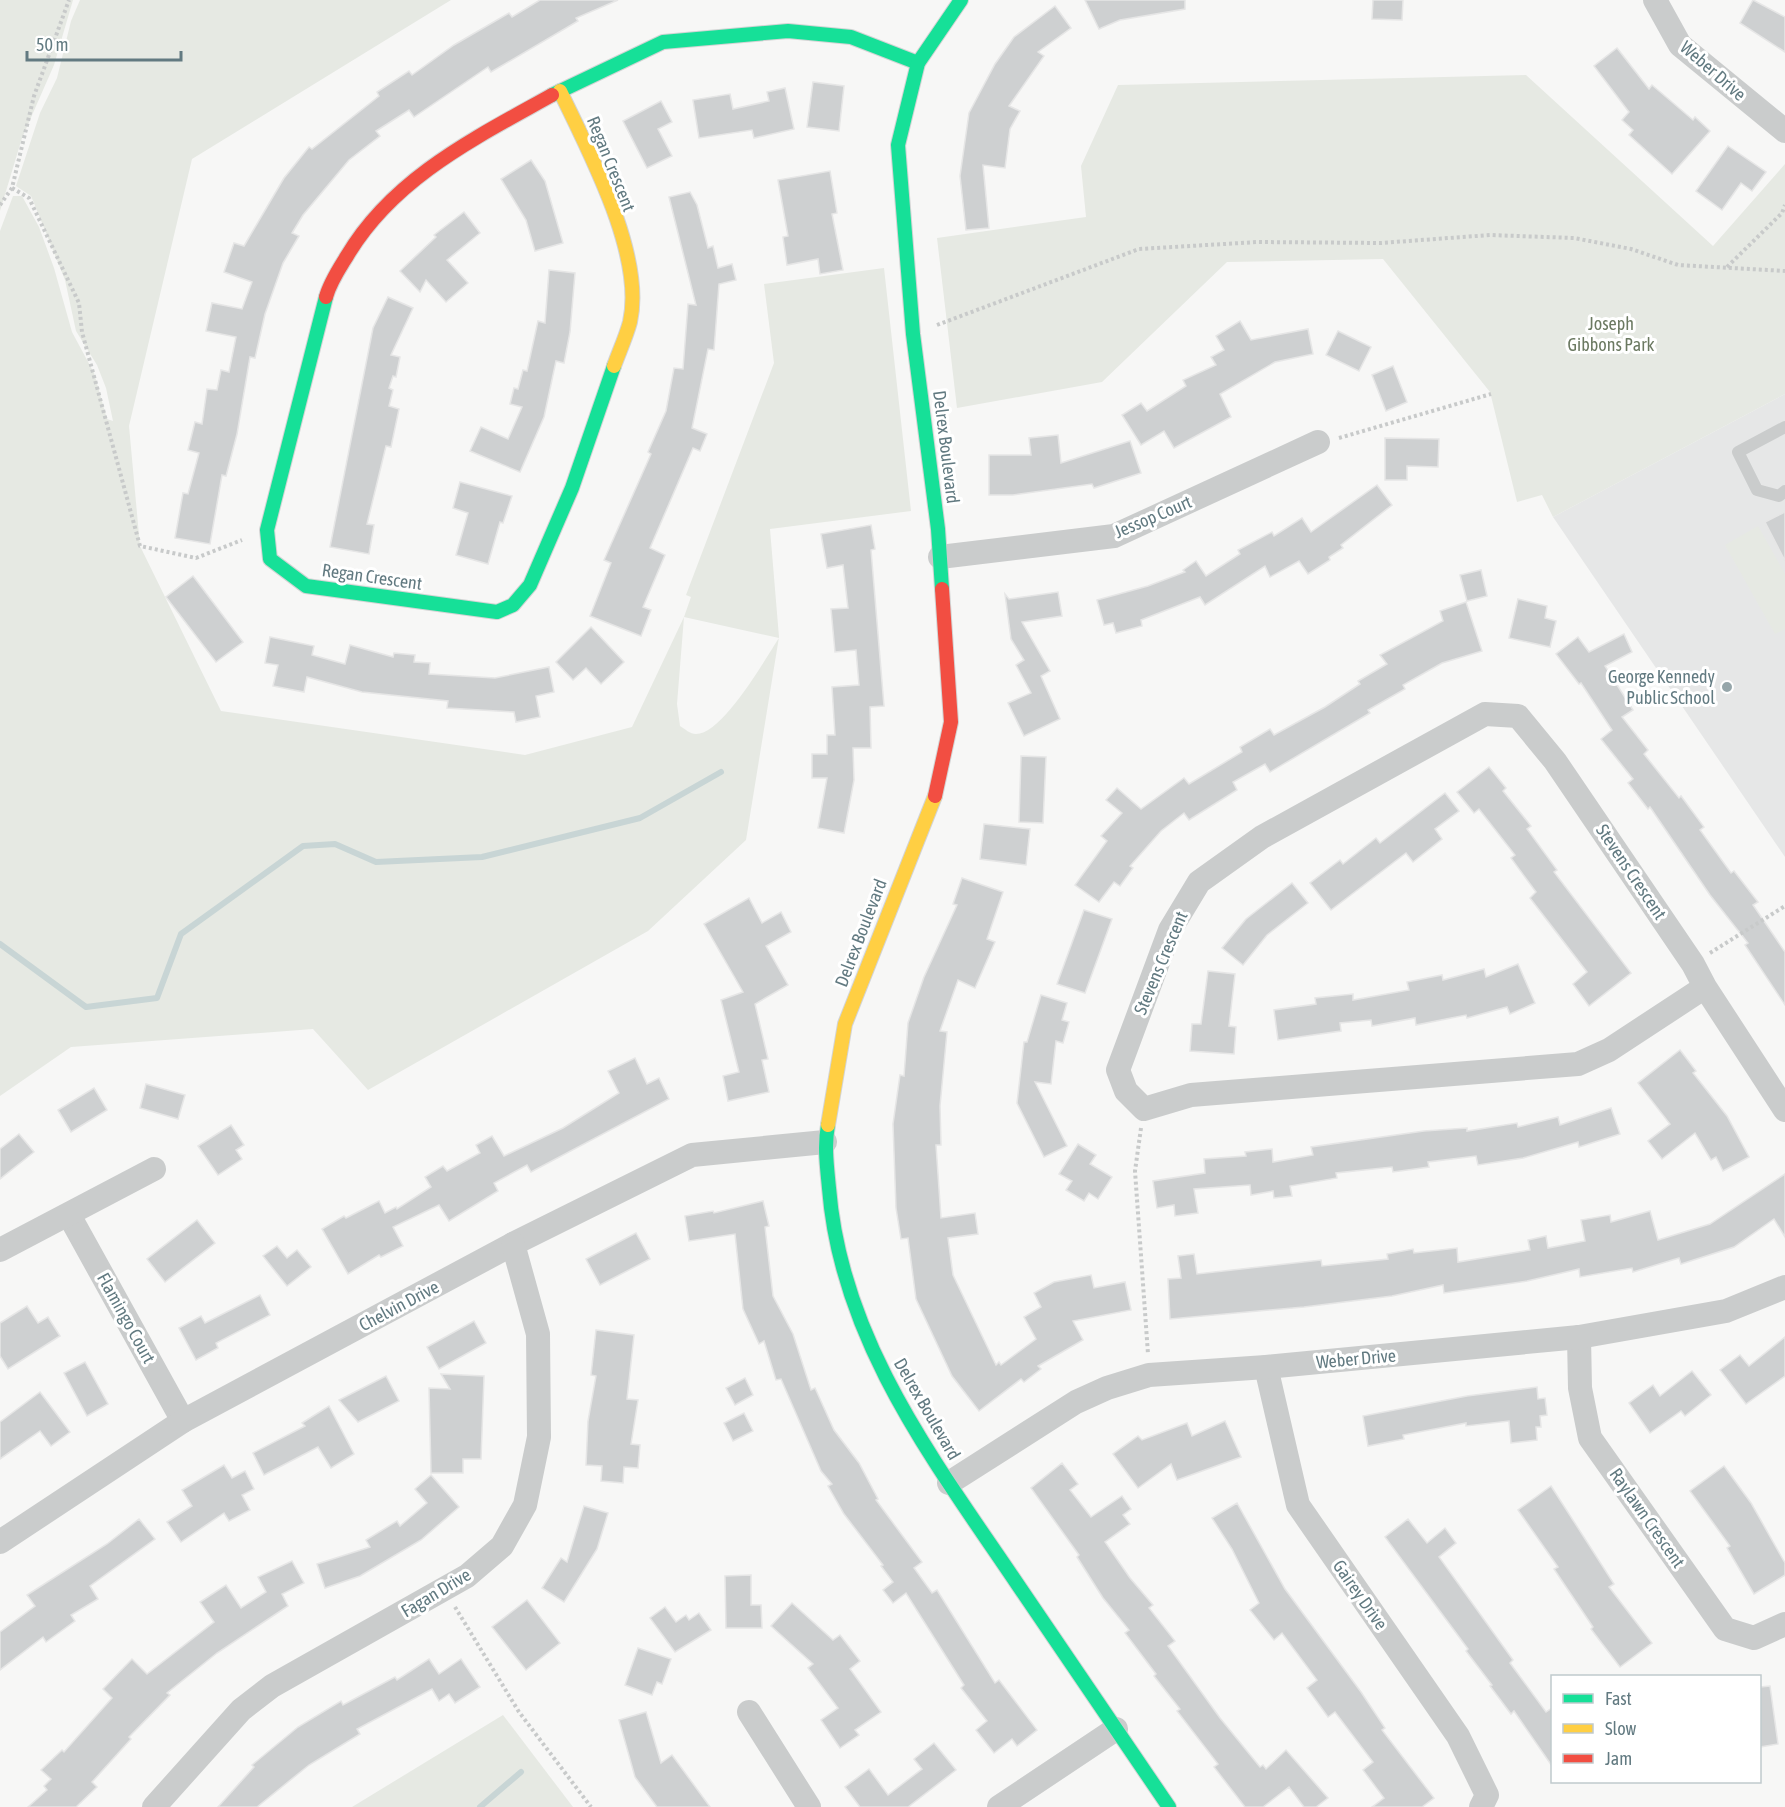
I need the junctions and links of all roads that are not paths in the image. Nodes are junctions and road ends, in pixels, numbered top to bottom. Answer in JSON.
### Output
{"nodes":[{"id":1,"x":961,"y":0,"type":"edge"},
{"id":2,"x":1655,"y":0,"type":"edge"},
{"id":3,"x":918,"y":63,"type":"junction"},
{"id":4,"x":560,"y":91,"type":"junction"},
{"id":5,"x":1785,"y":131,"type":"edge"},
{"id":6,"x":1785,"y":427,"type":"edge"},
{"id":7,"x":1318,"y":442,"type":"road end"},
{"id":8,"x":1785,"y":491,"type":"edge"},
{"id":9,"x":940,"y":557,"type":"junction"},
{"id":10,"x":1705,"y":987,"type":"junction"},
{"id":11,"x":1785,"y":1110,"type":"edge"},
{"id":12,"x":825,"y":1142,"type":"junction"},
{"id":13,"x":154,"y":1169,"type":"dead end"},
{"id":14,"x":69,"y":1215,"type":"junction"},
{"id":15,"x":513,"y":1244,"type":"junction"},
{"id":16,"x":0,"y":1250,"type":"edge"},
{"id":17,"x":1785,"y":1287,"type":"edge"},
{"id":18,"x":1579,"y":1337,"type":"junction"},
{"id":19,"x":1266,"y":1367,"type":"junction"},
{"id":20,"x":183,"y":1421,"type":"junction"},
{"id":21,"x":949,"y":1483,"type":"junction"},
{"id":22,"x":0,"y":1542,"type":"edge"},
{"id":23,"x":1785,"y":1624,"type":"edge"},
{"id":24,"x":749,"y":1712,"type":"dead end"},
{"id":25,"x":1116,"y":1729,"type":"junction"},
{"id":26,"x":154,"y":1807,"type":"edge"},
{"id":27,"x":809,"y":1807,"type":"edge"},
{"id":28,"x":999,"y":1807,"type":"edge"},
{"id":29,"x":1169,"y":1807,"type":"edge"},
{"id":30,"x":1481,"y":1807,"type":"edge"}],
"edges":[{"from":1,"to":3,"type":"street","name":"Delrex Boulevard"},
{"from":2,"to":5,"type":"street","name":"Weber Drive"},
{"from":3,"to":4,"type":"street","name":"Regan Crescent"},
{"from":3,"to":9,"type":"street","name":"Delrex Boulevard"},
{"from":4,"to":4,"type":"street","name":"Regan Crescent"},
{"from":6,"to":8,"type":"lane"},
{"from":7,"to":9,"type":"street","name":"Jessop Court"},
{"from":9,"to":12,"type":"street","name":"Delrex Boulevard"},
{"from":10,"to":10,"type":"street","name":"Stevens Crescent"},
{"from":10,"to":11,"type":"street","name":"Stevens Crescent"},
{"from":12,"to":15,"type":"street","name":"Chelvin Drive"},
{"from":12,"to":21,"type":"street","name":"Delrex Boulevard"},
{"from":13,"to":14,"type":"street"},
{"from":14,"to":16,"type":"street"},
{"from":14,"to":20,"type":"street","name":"Flamingo Court"},
{"from":15,"to":20,"type":"street","name":"Chelvin Drive"},
{"from":15,"to":26,"type":"street","name":"Fagan Drive"},
{"from":17,"to":18,"type":"street","name":"Weber Drive"},
{"from":18,"to":19,"type":"street","name":"Weber Drive"},
{"from":18,"to":23,"type":"street","name":"Raylawn Crescent"},
{"from":19,"to":21,"type":"street","name":"Weber Drive"},
{"from":19,"to":30,"type":"street","name":"Gairey Drive"},
{"from":20,"to":22,"type":"street","name":"Chelvin Drive"},
{"from":21,"to":25,"type":"street","name":"Delrex Boulevard"},
{"from":24,"to":27,"type":"street"},
{"from":25,"to":28,"type":"street"},
{"from":25,"to":29,"type":"street","name":"Delrex Boulevard"}]}
